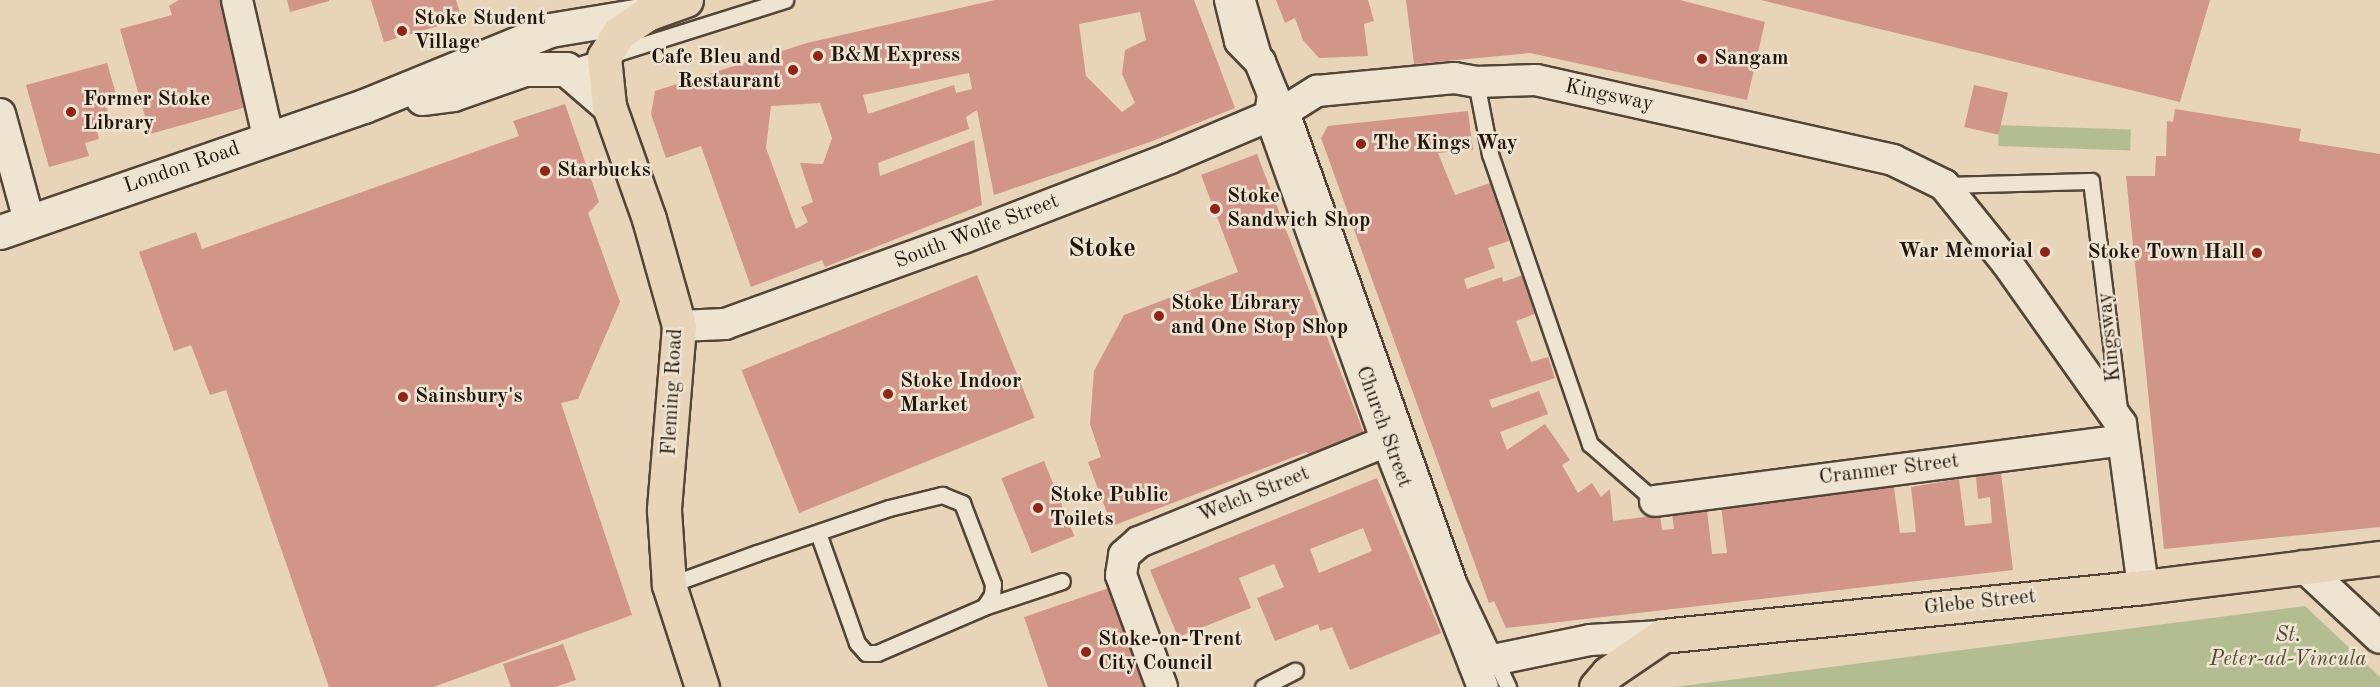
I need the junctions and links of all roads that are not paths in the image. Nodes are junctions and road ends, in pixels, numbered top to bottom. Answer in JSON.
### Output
{"nodes":[{"id":1,"x":237,"y":0,"type":"edge"},
{"id":2,"x":686,"y":0,"type":"edge"},
{"id":3,"x":785,"y":0,"type":"edge"},
{"id":4,"x":1230,"y":0,"type":"edge"},
{"id":5,"x":1247,"y":0,"type":"edge"},
{"id":6,"x":647,"y":14,"type":"junction"},
{"id":7,"x":604,"y":57,"type":"junction"},
{"id":8,"x":566,"y":69,"type":"junction"},
{"id":9,"x":1476,"y":82,"type":"junction"},
{"id":10,"x":364,"y":106,"type":"junction"},
{"id":11,"x":609,"y":106,"type":"junction"},
{"id":12,"x":1280,"y":111,"type":"junction"},
{"id":13,"x":0,"y":114,"type":"edge"},
{"id":14,"x":268,"y":137,"type":"junction"},
{"id":15,"x":1944,"y":185,"type":"junction"},
{"id":16,"x":15,"y":227,"type":"edge"},
{"id":17,"x":679,"y":326,"type":"junction"},
{"id":18,"x":2121,"y":432,"type":"junction"},
{"id":19,"x":1387,"y":441,"type":"junction"},
{"id":20,"x":1655,"y":501,"type":"joint"},
{"id":21,"x":818,"y":533,"type":"junction"},
{"id":22,"x":2380,"y":558,"type":"edge"},
{"id":23,"x":2303,"y":566,"type":"junction"},
{"id":24,"x":1062,"y":581,"type":"dead end"},
{"id":25,"x":669,"y":585,"type":"junction"},
{"id":26,"x":2143,"y":587,"type":"junction"},
{"id":27,"x":984,"y":607,"type":"junction"},
{"id":28,"x":1662,"y":636,"type":"junction"},
{"id":29,"x":2380,"y":638,"type":"edge"},
{"id":30,"x":1484,"y":670,"type":"edge"},
{"id":31,"x":1295,"y":671,"type":"dead end"},
{"id":32,"x":702,"y":687,"type":"edge"},
{"id":33,"x":1162,"y":687,"type":"edge"},
{"id":34,"x":1263,"y":687,"type":"edge"},
{"id":35,"x":1508,"y":687,"type":"edge"},
{"id":36,"x":1596,"y":687,"type":"edge"}],
"edges":[{"from":1,"to":14,"type":"street"},
{"from":2,"to":6,"type":"main road","name":"London Road"},
{"from":3,"to":7,"type":"lane"},
{"from":4,"to":12,"type":"street","name":"Church Street"},
{"from":5,"to":12,"type":"lane","name":"Church Street"},
{"from":6,"to":7,"type":"main road"},
{"from":6,"to":10,"type":"main road","name":"London Road"},
{"from":7,"to":8,"type":"lane"},
{"from":7,"to":11,"type":"main road","name":"Fleming Road"},
{"from":8,"to":10,"type":"main road","name":"London Road"},
{"from":8,"to":11,"type":"main road"},
{"from":9,"to":12,"type":"street","name":"Kingsway"},
{"from":9,"to":15,"type":"street","name":"Kingsway"},
{"from":9,"to":20,"type":"lane"},
{"from":10,"to":14,"type":"main road","name":"London Road"},
{"from":11,"to":17,"type":"main road","name":"Fleming Road"},
{"from":12,"to":17,"type":"street","name":"South Wolfe Street"},
{"from":12,"to":19,"type":"street","name":"Church Street"},
{"from":12,"to":30,"type":"lane","name":"Church Street"},
{"from":13,"to":16,"type":"street"},
{"from":14,"to":16,"type":"main road","name":"London Road"},
{"from":15,"to":18,"type":"street","name":"Kingsway"},
{"from":15,"to":18,"type":"lane","name":"Kingsway"},
{"from":17,"to":25,"type":"main road","name":"Fleming Road"},
{"from":18,"to":20,"type":"street","name":"Cranmer Street"},
{"from":18,"to":26,"type":"street","name":"Kingsway"},
{"from":19,"to":30,"type":"street","name":"Church Street"},
{"from":19,"to":33,"type":"street","name":"Welch Street"},
{"from":21,"to":25,"type":"lane"},
{"from":21,"to":27,"type":"lane"},
{"from":21,"to":27,"type":"lane"},
{"from":22,"to":23,"type":"main road","name":"Glebe Street"},
{"from":23,"to":26,"type":"main road","name":"Glebe Street"},
{"from":23,"to":29,"type":"street"},
{"from":24,"to":27,"type":"lane"},
{"from":25,"to":32,"type":"main road","name":"Fleming Road"},
{"from":26,"to":28,"type":"main road","name":"Glebe Street"},
{"from":28,"to":30,"type":"street"},
{"from":28,"to":36,"type":"main road","name":"Glebe Street"},
{"from":30,"to":35,"type":"lane","name":"Church Street"},
{"from":31,"to":34,"type":"lane"}]}
